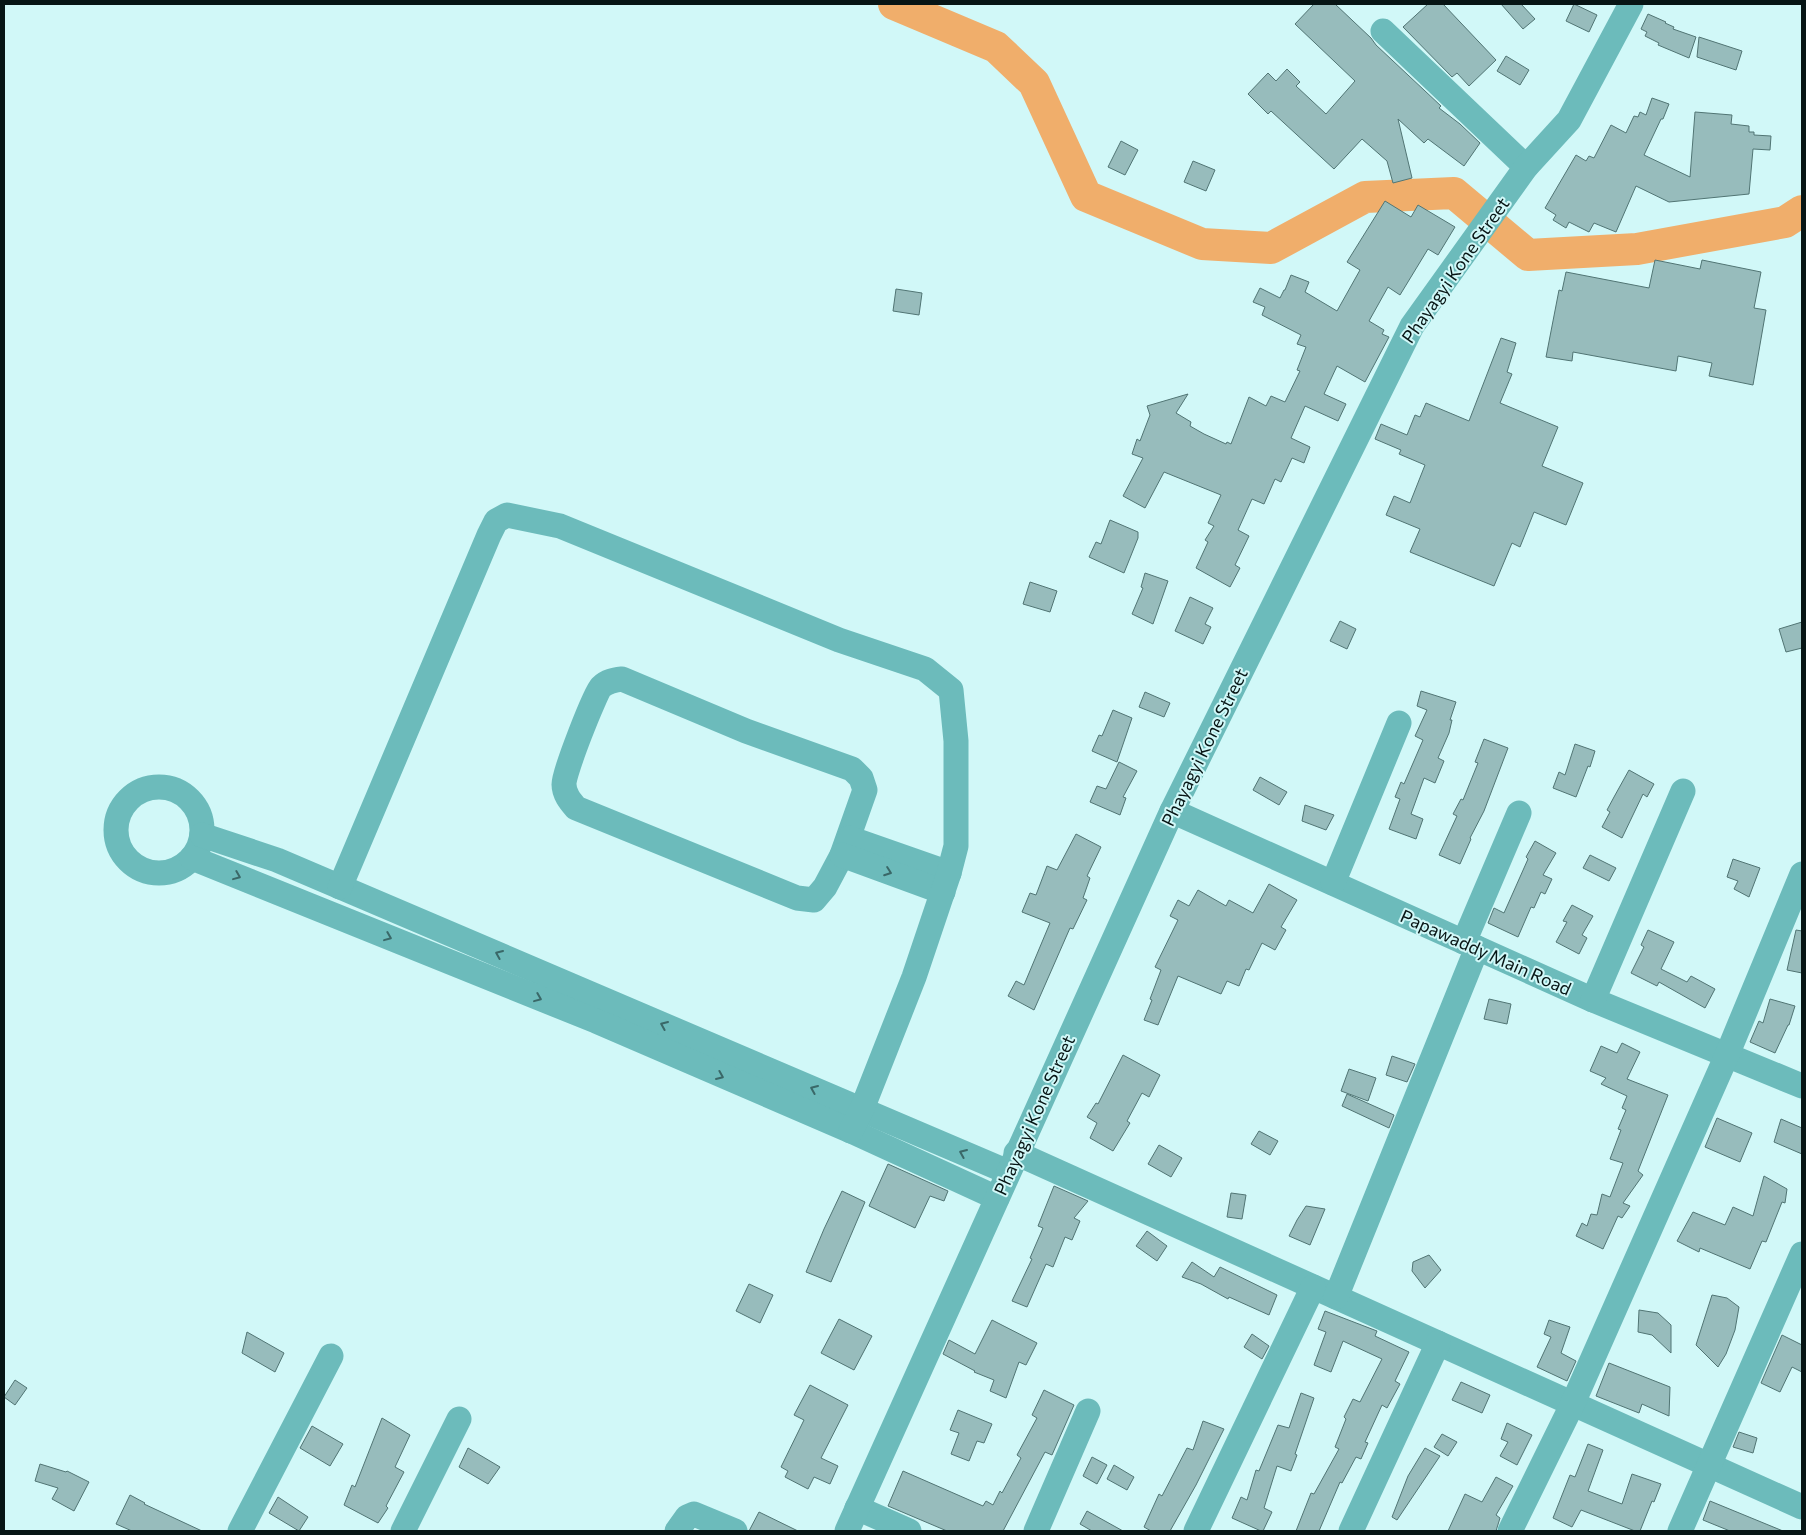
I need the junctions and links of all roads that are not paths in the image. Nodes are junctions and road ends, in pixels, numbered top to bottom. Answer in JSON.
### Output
{"nodes":[{"id":1,"x":1631,"y":4,"type":"edge"},
{"id":2,"x":1382,"y":31,"type":"dead end"},
{"id":3,"x":1526,"y":168,"type":"junction"},
{"id":4,"x":1399,"y":723,"type":"dead end"},
{"id":5,"x":1683,"y":791,"type":"dead end"},
{"id":6,"x":1172,"y":811,"type":"junction"},
{"id":7,"x":1519,"y":813,"type":"dead end"},
{"id":8,"x":202,"y":834,"type":"junction"},
{"id":9,"x":845,"y":847,"type":"junction"},
{"id":10,"x":192,"y":858,"type":"junction"},
{"id":11,"x":1802,"y":874,"type":"edge"},
{"id":12,"x":946,"y":883,"type":"junction"},
{"id":13,"x":1333,"y":884,"type":"junction"},
{"id":14,"x":340,"y":887,"type":"junction"},
{"id":15,"x":460,"y":938,"type":"junction"},
{"id":16,"x":1470,"y":945,"type":"junction"},
{"id":17,"x":449,"y":962,"type":"junction"},
{"id":18,"x":1593,"y":1000,"type":"junction"},
{"id":19,"x":693,"y":1037,"type":"junction"},
{"id":20,"x":1727,"y":1055,"type":"junction"},
{"id":21,"x":682,"y":1060,"type":"junction"},
{"id":22,"x":1802,"y":1086,"type":"edge"},
{"id":23,"x":856,"y":1120,"type":"junction"},
{"id":24,"x":1012,"y":1162,"type":"junction"},
{"id":25,"x":997,"y":1198,"type":"junction"},
{"id":26,"x":1802,"y":1254,"type":"edge"},
{"id":27,"x":1313,"y":1287,"type":"junction"},
{"id":28,"x":1336,"y":1297,"type":"junction"},
{"id":29,"x":1438,"y":1343,"type":"junction"},
{"id":30,"x":332,"y":1356,"type":"dead end"},
{"id":31,"x":1573,"y":1403,"type":"junction"},
{"id":32,"x":1088,"y":1411,"type":"dead end"},
{"id":33,"x":459,"y":1419,"type":"dead end"},
{"id":34,"x":1708,"y":1464,"type":"junction"},
{"id":35,"x":1802,"y":1507,"type":"edge"},
{"id":36,"x":857,"y":1508,"type":"junction"},
{"id":37,"x":240,"y":1531,"type":"edge"},
{"id":38,"x":403,"y":1531,"type":"edge"},
{"id":39,"x":677,"y":1531,"type":"edge"},
{"id":40,"x":735,"y":1531,"type":"edge"},
{"id":41,"x":847,"y":1531,"type":"edge"},
{"id":42,"x":909,"y":1531,"type":"edge"},
{"id":43,"x":1036,"y":1531,"type":"edge"},
{"id":44,"x":1196,"y":1531,"type":"edge"},
{"id":45,"x":1351,"y":1531,"type":"edge"},
{"id":46,"x":1510,"y":1531,"type":"edge"},
{"id":47,"x":1680,"y":1531,"type":"edge"}],
"edges":[{"from":1,"to":3,"type":"street","name":"Phayagyi Kone Street"},
{"from":2,"to":3,"type":"street"},
{"from":3,"to":6,"type":"street","name":"Phayagyi Kone Street"},
{"from":4,"to":13,"type":"street"},
{"from":5,"to":18,"type":"street"},
{"from":6,"to":13,"type":"street","name":"Papawaddy Main Road"},
{"from":6,"to":24,"type":"street","name":"Phayagyi Kone Street"},
{"from":7,"to":16,"type":"street"},
{"from":8,"to":10,"type":"street"},
{"from":8,"to":10,"type":"street"},
{"from":8,"to":14,"type":"street"},
{"from":9,"to":9,"type":"street"},
{"from":9,"to":12,"type":"street"},
{"from":10,"to":17,"type":"street","one_way":true},
{"from":11,"to":20,"type":"street"},
{"from":12,"to":14,"type":"street"},
{"from":12,"to":23,"type":"street"},
{"from":13,"to":16,"type":"street","name":"Papawaddy Main Road"},
{"from":14,"to":15,"type":"street"},
{"from":15,"to":17,"type":"street"},
{"from":19,"to":15,"type":"street","one_way":true},
{"from":16,"to":18,"type":"street","name":"Papawaddy Main Road"},
{"from":16,"to":28,"type":"street"},
{"from":17,"to":21,"type":"street","one_way":true},
{"from":18,"to":20,"type":"street","name":"Papawaddy Main Road"},
{"from":19,"to":21,"type":"street"},
{"from":23,"to":19,"type":"street","one_way":true},
{"from":20,"to":22,"type":"street","name":"Papawaddy Main Road"},
{"from":20,"to":31,"type":"street"},
{"from":21,"to":23,"type":"street","one_way":true},
{"from":24,"to":23,"type":"street","one_way":true},
{"from":23,"to":25,"type":"street"},
{"from":24,"to":25,"type":"street","name":"Phayagyi Kone Street"},
{"from":24,"to":27,"type":"street"},
{"from":25,"to":36,"type":"street","name":"Phayagyi Kone Street"},
{"from":26,"to":34,"type":"street"},
{"from":27,"to":28,"type":"street"},
{"from":27,"to":44,"type":"street"},
{"from":28,"to":29,"type":"street"},
{"from":29,"to":31,"type":"street"},
{"from":29,"to":45,"type":"street"},
{"from":30,"to":37,"type":"street"},
{"from":31,"to":34,"type":"street"},
{"from":31,"to":46,"type":"street"},
{"from":32,"to":43,"type":"street"},
{"from":33,"to":38,"type":"street"},
{"from":34,"to":35,"type":"street"},
{"from":34,"to":47,"type":"street"},
{"from":36,"to":41,"type":"street","name":"Phayagyi Kone Street"},
{"from":36,"to":42,"type":"street"},
{"from":39,"to":40,"type":"street"}]}
